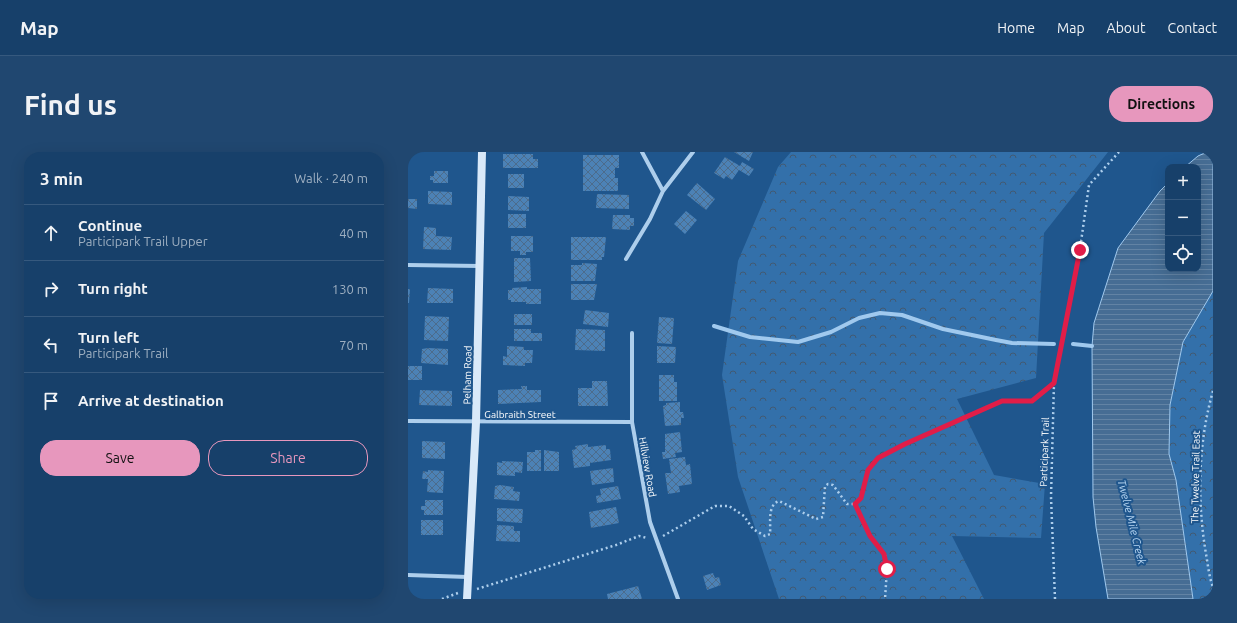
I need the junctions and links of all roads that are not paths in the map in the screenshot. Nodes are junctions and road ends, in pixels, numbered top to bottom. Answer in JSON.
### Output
{"nodes":[{"id":1,"x":482,"y":152,"type":"edge"},
{"id":2,"x":642,"y":152,"type":"edge"},
{"id":3,"x":693,"y":152,"type":"edge"},
{"id":4,"x":663,"y":191,"type":"junction"},
{"id":5,"x":626,"y":259,"type":"dead end"},
{"id":6,"x":408,"y":265,"type":"edge"},
{"id":7,"x":480,"y":266,"type":"junction"},
{"id":8,"x":632,"y":333,"type":"dead end"},
{"id":9,"x":408,"y":421,"type":"edge"},
{"id":10,"x":476,"y":422,"type":"junction"},
{"id":11,"x":632,"y":422,"type":"junction"},
{"id":12,"x":408,"y":575,"type":"edge"},
{"id":13,"x":468,"y":577,"type":"junction"},
{"id":14,"x":467,"y":595,"type":"edge"},
{"id":15,"x":678,"y":599,"type":"edge"}],
"edges":[{"from":1,"to":7,"type":"main road","name":"Pelham Road"},
{"from":2,"to":4,"type":"street"},
{"from":3,"to":4,"type":"street"},
{"from":4,"to":5,"type":"street"},
{"from":6,"to":7,"type":"street"},
{"from":7,"to":10,"type":"main road","name":"Pelham Road"},
{"from":8,"to":11,"type":"street","name":"Hillview Road"},
{"from":9,"to":10,"type":"street","name":"Galbraith Street"},
{"from":10,"to":11,"type":"street","name":"Galbraith Street"},
{"from":10,"to":13,"type":"main road","name":"Pelham Road"},
{"from":11,"to":15,"type":"street","name":"Hillview Road"},
{"from":12,"to":13,"type":"street"},
{"from":13,"to":14,"type":"main road","name":"Pelham Road"}]}
